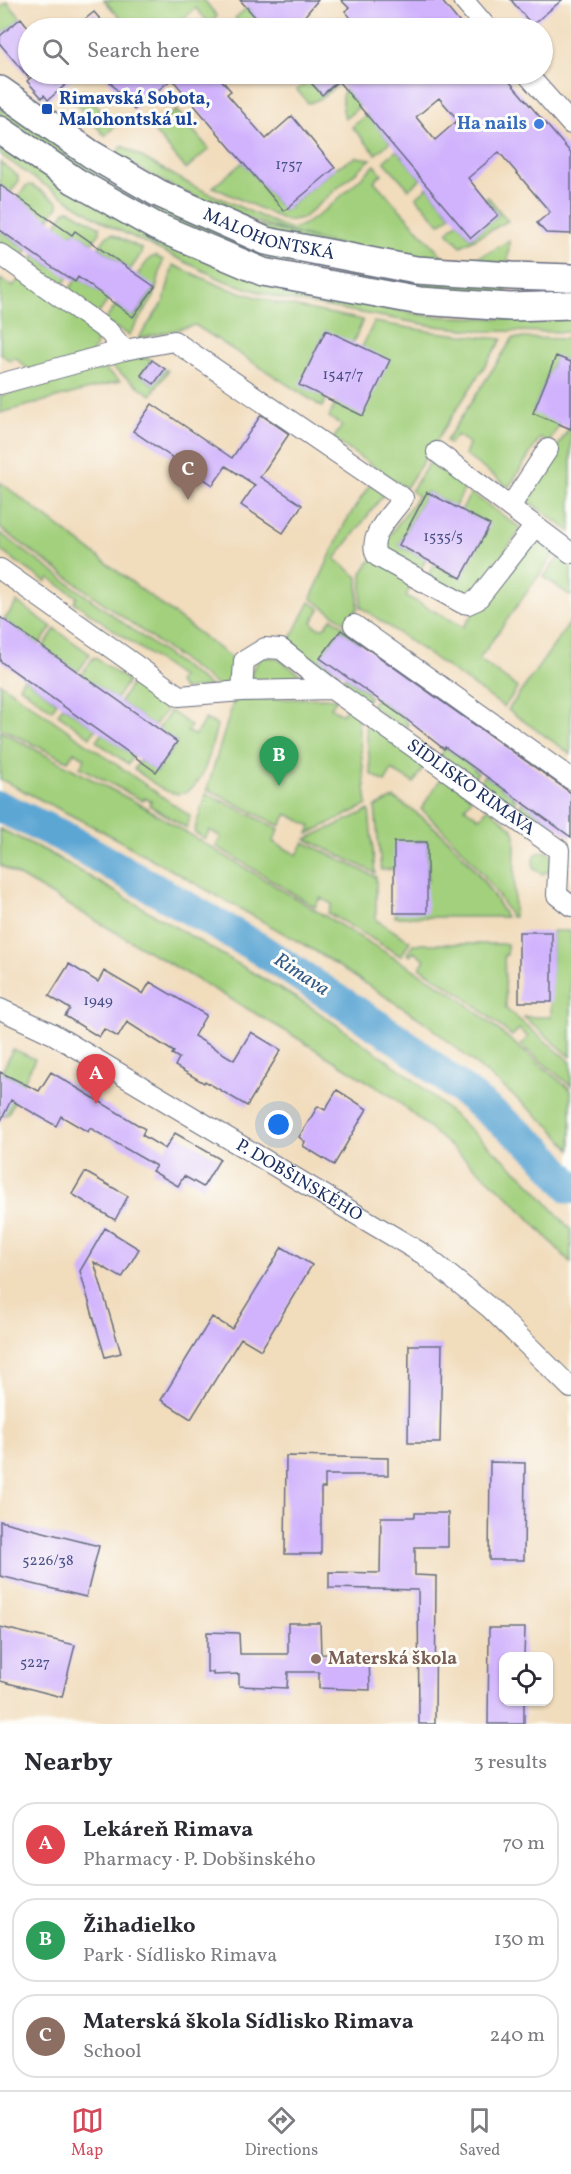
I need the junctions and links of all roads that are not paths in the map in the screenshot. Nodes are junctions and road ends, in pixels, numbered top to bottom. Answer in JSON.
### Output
{"nodes":[{"id":1,"x":463,"y":0,"type":"edge"},
{"id":2,"x":479,"y":18,"type":"edge"},
{"id":3,"x":536,"y":84,"type":"edge"},
{"id":4,"x":0,"y":90,"type":"edge"},
{"id":5,"x":571,"y":124,"type":"edge"},
{"id":6,"x":0,"y":130,"type":"edge"},
{"id":7,"x":0,"y":254,"type":"edge"},
{"id":8,"x":571,"y":278,"type":"edge"},
{"id":9,"x":571,"y":305,"type":"edge"},
{"id":10,"x":124,"y":350,"type":"junction"},
{"id":11,"x":0,"y":384,"type":"edge"},
{"id":12,"x":548,"y":449,"type":"dead end"},
{"id":13,"x":437,"y":452,"type":"dead end"},
{"id":14,"x":510,"y":507,"type":"junction"},
{"id":15,"x":535,"y":526,"type":"junction"},
{"id":16,"x":571,"y":553,"type":"edge"},
{"id":17,"x":0,"y":569,"type":"edge"},
{"id":18,"x":354,"y":625,"type":"dead end"},
{"id":19,"x":332,"y":689,"type":"junction"},
{"id":20,"x":242,"y":691,"type":"junction"},
{"id":21,"x":571,"y":779,"type":"edge"},
{"id":22,"x":571,"y":906,"type":"edge"},
{"id":23,"x":0,"y":1009,"type":"edge"},
{"id":24,"x":571,"y":1388,"type":"edge"}],
"edges":[{"from":1,"to":2,"type":"street"},
{"from":3,"to":5,"type":"street"},
{"from":4,"to":8,"type":"main road","name":"MALOHONTSKÁ"},
{"from":6,"to":9,"type":"main road","name":"MALOHONTSKÁ"},
{"from":7,"to":10,"type":"street"},
{"from":10,"to":11,"type":"street"},
{"from":10,"to":15,"type":"street"},
{"from":12,"to":14,"type":"street"},
{"from":13,"to":14,"type":"street"},
{"from":14,"to":15,"type":"street"},
{"from":15,"to":16,"type":"street"},
{"from":17,"to":20,"type":"street"},
{"from":18,"to":21,"type":"street"},
{"from":19,"to":20,"type":"street"},
{"from":19,"to":20,"type":"street","name":"SÍDLISKO RIMAVA"},
{"from":19,"to":22,"type":"street","name":"SÍDLISKO RIMAVA"},
{"from":23,"to":24,"type":"street","name":"P. DOBŠINSKÉHO"}]}
